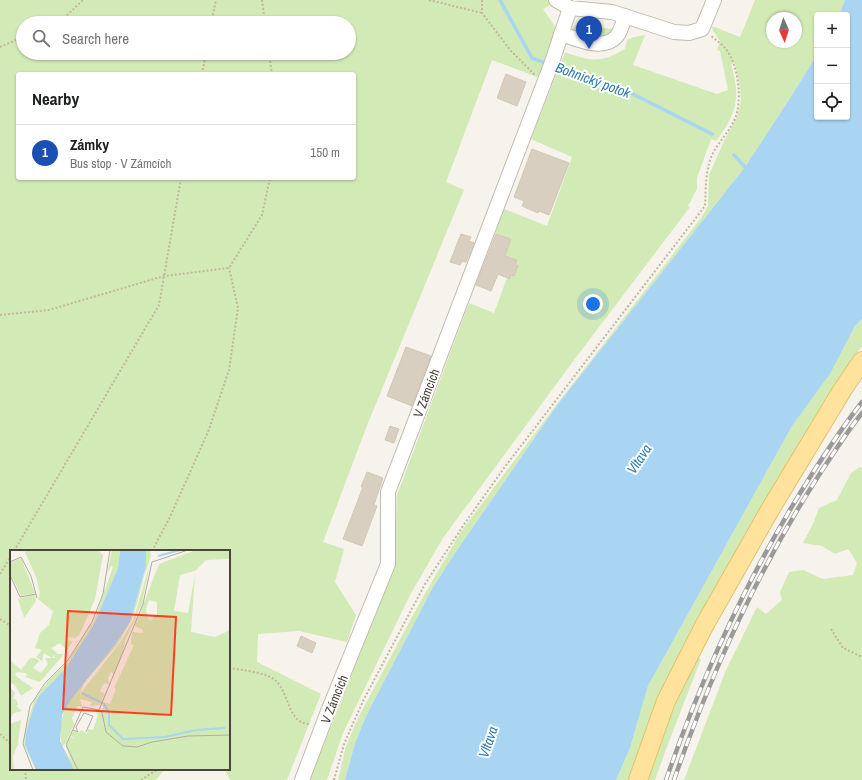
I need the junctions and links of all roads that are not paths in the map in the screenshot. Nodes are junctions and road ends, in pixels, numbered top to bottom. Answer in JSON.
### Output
{"nodes":[{"id":1,"x":556,"y":0,"type":"edge"},
{"id":2,"x":714,"y":0,"type":"edge"},
{"id":3,"x":570,"y":8,"type":"junction"},
{"id":4,"x":618,"y":9,"type":"edge"},
{"id":5,"x":561,"y":34,"type":"junction"},
{"id":6,"x":862,"y":361,"type":"edge"},
{"id":7,"x":302,"y":780,"type":"edge"},
{"id":8,"x":638,"y":780,"type":"edge"}],
"edges":[{"from":1,"to":3,"type":"street"},
{"from":2,"to":4,"type":"street"},
{"from":3,"to":4,"type":"street"},
{"from":3,"to":5,"type":"street","name":"V Zámcích"},
{"from":4,"to":5,"type":"street"},
{"from":5,"to":7,"type":"street","name":"V Zámcích"},
{"from":6,"to":8,"type":"main road"}]}
